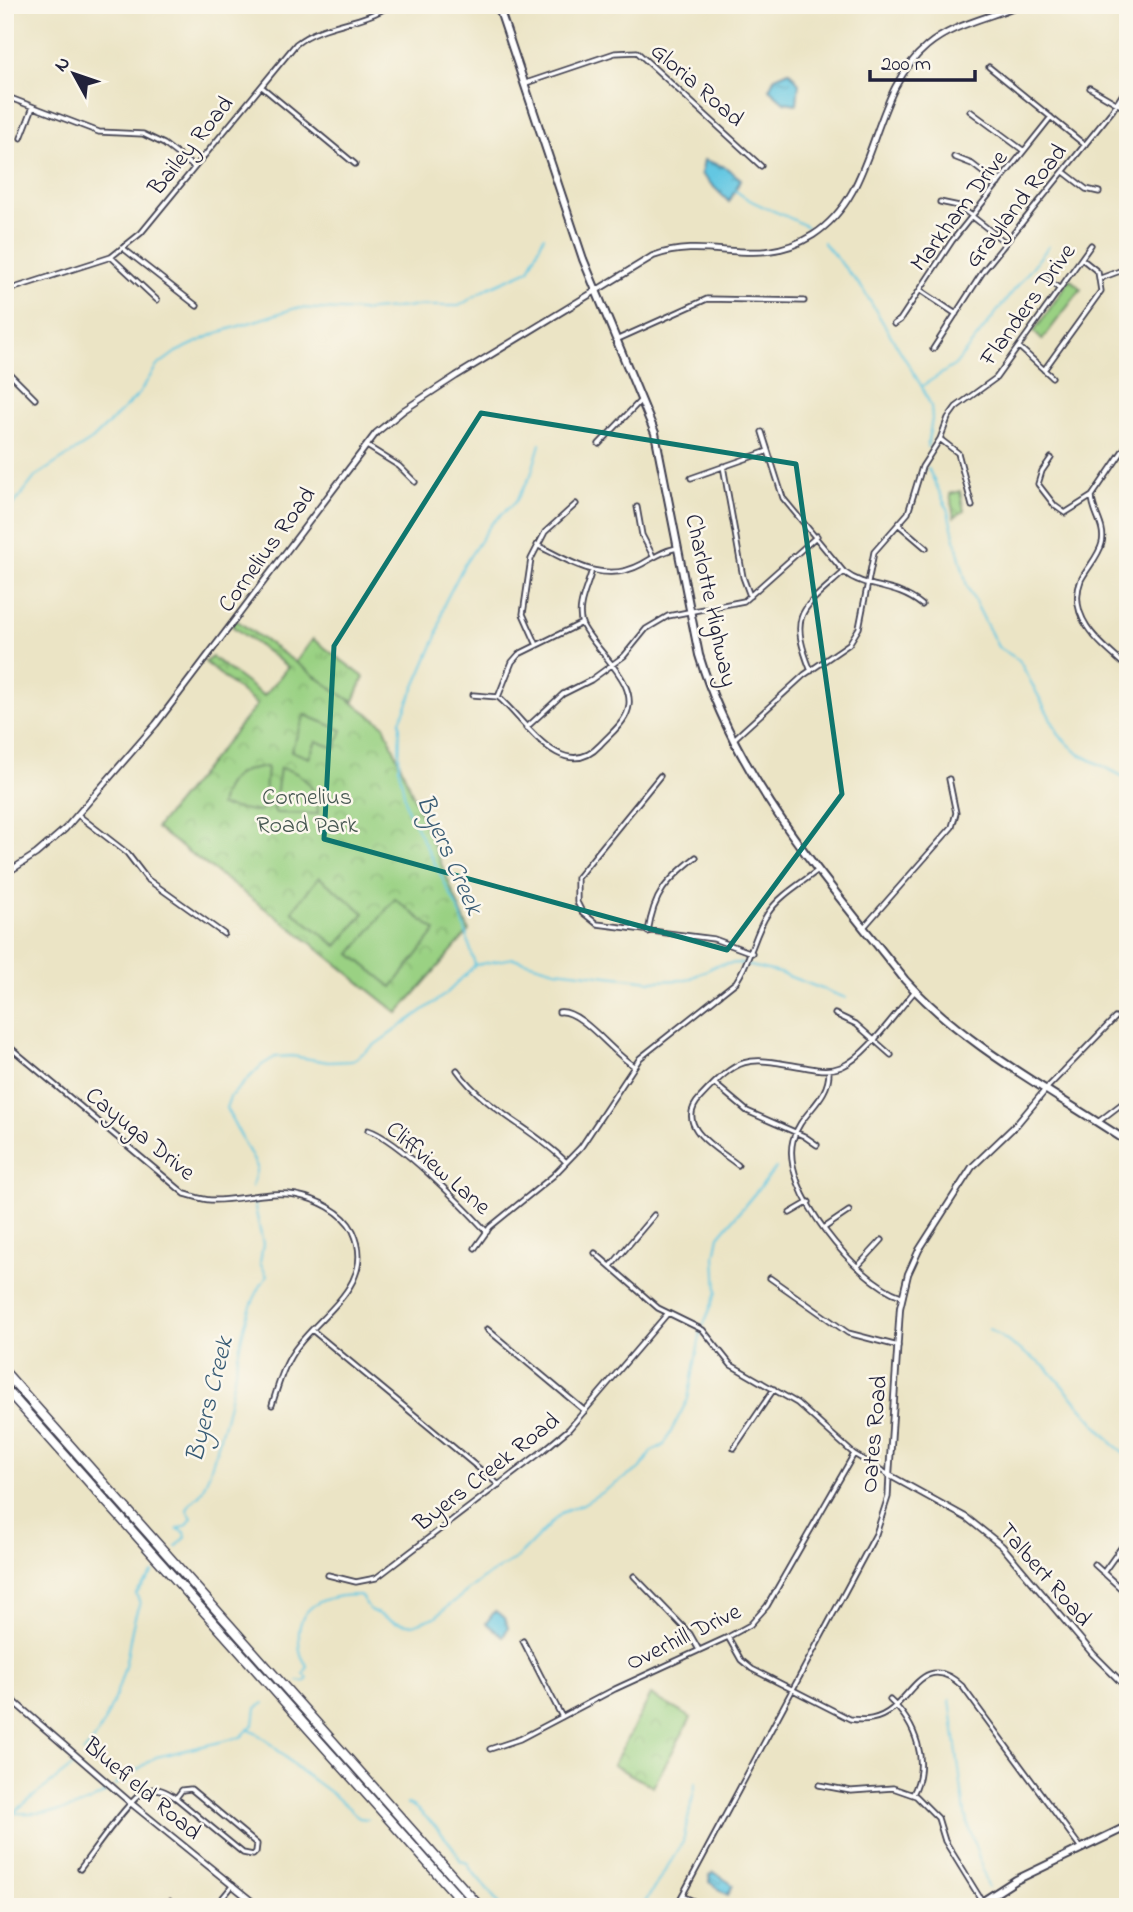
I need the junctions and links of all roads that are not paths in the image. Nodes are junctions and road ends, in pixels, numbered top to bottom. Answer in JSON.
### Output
{"nodes":[{"id":1,"x":390,"y":5,"type":"edge"},
{"id":2,"x":498,"y":5,"type":"edge"},
{"id":3,"x":1019,"y":5,"type":"edge"},
{"id":4,"x":989,"y":67,"type":"dead end"},
{"id":5,"x":524,"y":84,"type":"junction"},
{"id":6,"x":262,"y":86,"type":"junction"},
{"id":7,"x":1128,"y":86,"type":"edge"},
{"id":8,"x":1090,"y":88,"type":"dead end"},
{"id":9,"x":5,"y":96,"type":"edge"},
{"id":10,"x":1117,"y":104,"type":"junction"},
{"id":11,"x":33,"y":107,"type":"junction"},
{"id":12,"x":1128,"y":110,"type":"edge"},
{"id":13,"x":970,"y":111,"type":"dead end"},
{"id":14,"x":1051,"y":117,"type":"junction"},
{"id":15,"x":21,"y":138,"type":"dead end"},
{"id":16,"x":1085,"y":145,"type":"junction"},
{"id":17,"x":1024,"y":151,"type":"junction"},
{"id":18,"x":954,"y":157,"type":"dead end"},
{"id":19,"x":355,"y":164,"type":"dead end"},
{"id":20,"x":761,"y":166,"type":"dead end"},
{"id":21,"x":194,"y":167,"type":"junction"},
{"id":22,"x":1064,"y":172,"type":"junction"},
{"id":23,"x":998,"y":184,"type":"junction"},
{"id":24,"x":1099,"y":192,"type":"dead end"},
{"id":25,"x":940,"y":202,"type":"dead end"},
{"id":26,"x":972,"y":216,"type":"junction"},
{"id":27,"x":1006,"y":243,"type":"junction"},
{"id":28,"x":1091,"y":245,"type":"dead end"},
{"id":29,"x":124,"y":249,"type":"junction"},
{"id":30,"x":111,"y":257,"type":"junction"},
{"id":31,"x":1082,"y":259,"type":"junction"},
{"id":32,"x":1128,"y":268,"type":"edge"},
{"id":33,"x":1044,"y":277,"type":"dead end"},
{"id":34,"x":1101,"y":278,"type":"junction"},
{"id":35,"x":1060,"y":289,"type":"junction"},
{"id":36,"x":595,"y":290,"type":"junction"},
{"id":37,"x":919,"y":290,"type":"junction"},
{"id":38,"x":5,"y":291,"type":"edge"},
{"id":39,"x":157,"y":300,"type":"dead end"},
{"id":40,"x":804,"y":300,"type":"dead end"},
{"id":41,"x":197,"y":306,"type":"dead end"},
{"id":42,"x":956,"y":314,"type":"junction"},
{"id":43,"x":894,"y":324,"type":"dead end"},
{"id":44,"x":616,"y":340,"type":"junction"},
{"id":45,"x":1018,"y":347,"type":"junction"},
{"id":46,"x":933,"y":349,"type":"dead end"},
{"id":47,"x":5,"y":369,"type":"edge"},
{"id":48,"x":1044,"y":370,"type":"junction"},
{"id":49,"x":1052,"y":377,"type":"dead end"},
{"id":50,"x":35,"y":399,"type":"dead end"},
{"id":51,"x":643,"y":399,"type":"junction"},
{"id":52,"x":762,"y":432,"type":"dead end"},
{"id":53,"x":940,"y":439,"type":"junction"},
{"id":54,"x":1128,"y":443,"type":"edge"},
{"id":55,"x":599,"y":444,"type":"dead end"},
{"id":56,"x":365,"y":445,"type":"junction"},
{"id":57,"x":768,"y":451,"type":"junction"},
{"id":58,"x":1051,"y":458,"type":"dead end"},
{"id":59,"x":723,"y":466,"type":"junction"},
{"id":60,"x":691,"y":478,"type":"dead end"},
{"id":61,"x":415,"y":482,"type":"dead end"},
{"id":62,"x":1092,"y":496,"type":"junction"},
{"id":63,"x":576,"y":505,"type":"dead end"},
{"id":64,"x":972,"y":506,"type":"dead end"},
{"id":65,"x":637,"y":507,"type":"dead end"},
{"id":66,"x":899,"y":525,"type":"junction"},
{"id":67,"x":817,"y":536,"type":"junction"},
{"id":68,"x":537,"y":545,"type":"junction"},
{"id":69,"x":678,"y":548,"type":"junction"},
{"id":70,"x":926,"y":548,"type":"dead end"},
{"id":71,"x":653,"y":556,"type":"junction"},
{"id":72,"x":844,"y":572,"type":"junction"},
{"id":73,"x":592,"y":573,"type":"junction"},
{"id":74,"x":868,"y":582,"type":"junction"},
{"id":75,"x":750,"y":596,"type":"junction"},
{"id":76,"x":922,"y":604,"type":"dead end"},
{"id":77,"x":690,"y":611,"type":"junction"},
{"id":78,"x":582,"y":623,"type":"junction"},
{"id":79,"x":537,"y":643,"type":"junction"},
{"id":80,"x":611,"y":666,"type":"junction"},
{"id":81,"x":1128,"y":668,"type":"edge"},
{"id":82,"x":811,"y":671,"type":"junction"},
{"id":83,"x":473,"y":695,"type":"dead end"},
{"id":84,"x":498,"y":697,"type":"junction"},
{"id":85,"x":526,"y":728,"type":"junction"},
{"id":86,"x":732,"y":740,"type":"junction"},
{"id":87,"x":660,"y":776,"type":"dead end"},
{"id":88,"x":949,"y":779,"type":"dead end"},
{"id":89,"x":78,"y":815,"type":"junction"},
{"id":90,"x":696,"y":857,"type":"dead end"},
{"id":91,"x":820,"y":869,"type":"junction"},
{"id":92,"x":5,"y":874,"type":"edge"},
{"id":93,"x":864,"y":927,"type":"junction"},
{"id":94,"x":648,"y":932,"type":"junction"},
{"id":95,"x":224,"y":934,"type":"dead end"},
{"id":96,"x":752,"y":953,"type":"junction"},
{"id":97,"x":915,"y":991,"type":"junction"},
{"id":98,"x":559,"y":1012,"type":"dead end"},
{"id":99,"x":835,"y":1014,"type":"dead end"},
{"id":100,"x":1115,"y":1018,"type":"dead end"},
{"id":101,"x":873,"y":1039,"type":"junction"},
{"id":102,"x":5,"y":1043,"type":"edge"},
{"id":103,"x":891,"y":1055,"type":"dead end"},
{"id":104,"x":634,"y":1066,"type":"junction"},
{"id":105,"x":457,"y":1070,"type":"dead end"},
{"id":106,"x":829,"y":1070,"type":"junction"},
{"id":107,"x":714,"y":1083,"type":"junction"},
{"id":108,"x":1047,"y":1088,"type":"junction"},
{"id":109,"x":1128,"y":1099,"type":"edge"},
{"id":110,"x":1098,"y":1122,"type":"junction"},
{"id":111,"x":368,"y":1130,"type":"dead end"},
{"id":112,"x":795,"y":1132,"type":"junction"},
{"id":113,"x":1128,"y":1142,"type":"edge"},
{"id":114,"x":817,"y":1145,"type":"dead end"},
{"id":115,"x":566,"y":1162,"type":"junction"},
{"id":116,"x":738,"y":1165,"type":"dead end"},
{"id":117,"x":809,"y":1202,"type":"junction"},
{"id":118,"x":849,"y":1211,"type":"dead end"},
{"id":119,"x":790,"y":1213,"type":"dead end"},
{"id":120,"x":654,"y":1215,"type":"dead end"},
{"id":121,"x":824,"y":1228,"type":"junction"},
{"id":122,"x":486,"y":1232,"type":"junction"},
{"id":123,"x":882,"y":1240,"type":"dead end"},
{"id":124,"x":475,"y":1248,"type":"dead end"},
{"id":125,"x":595,"y":1253,"type":"dead end"},
{"id":126,"x":611,"y":1266,"type":"junction"},
{"id":127,"x":858,"y":1266,"type":"junction"},
{"id":128,"x":770,"y":1278,"type":"dead end"},
{"id":129,"x":901,"y":1296,"type":"junction"},
{"id":130,"x":668,"y":1313,"type":"junction"},
{"id":131,"x":487,"y":1329,"type":"dead end"},
{"id":132,"x":312,"y":1330,"type":"junction"},
{"id":133,"x":898,"y":1346,"type":"junction"},
{"id":134,"x":5,"y":1372,"type":"edge"},
{"id":135,"x":5,"y":1388,"type":"edge"},
{"id":136,"x":774,"y":1389,"type":"junction"},
{"id":137,"x":272,"y":1405,"type":"dead end"},
{"id":138,"x":585,"y":1411,"type":"junction"},
{"id":139,"x":734,"y":1448,"type":"dead end"},
{"id":140,"x":854,"y":1454,"type":"junction"},
{"id":141,"x":889,"y":1475,"type":"junction"},
{"id":142,"x":499,"y":1485,"type":"junction"},
{"id":143,"x":1128,"y":1538,"type":"edge"},
{"id":144,"x":1094,"y":1564,"type":"dead end"},
{"id":145,"x":1103,"y":1573,"type":"junction"},
{"id":146,"x":328,"y":1575,"type":"dead end"},
{"id":147,"x":634,"y":1576,"type":"dead end"},
{"id":148,"x":1128,"y":1595,"type":"edge"},
{"id":149,"x":729,"y":1637,"type":"junction"},
{"id":150,"x":523,"y":1641,"type":"dead end"},
{"id":151,"x":699,"y":1650,"type":"junction"},
{"id":152,"x":1127,"y":1687,"type":"edge"},
{"id":153,"x":793,"y":1690,"type":"junction"},
{"id":154,"x":5,"y":1694,"type":"edge"},
{"id":155,"x":890,"y":1700,"type":"dead end"},
{"id":156,"x":896,"y":1705,"type":"junction"},
{"id":157,"x":562,"y":1717,"type":"junction"},
{"id":158,"x":490,"y":1749,"type":"dead end"},
{"id":159,"x":819,"y":1786,"type":"dead end"},
{"id":160,"x":913,"y":1794,"type":"junction"},
{"id":161,"x":176,"y":1798,"type":"junction"},
{"id":162,"x":132,"y":1804,"type":"junction"},
{"id":163,"x":1128,"y":1826,"type":"edge"},
{"id":164,"x":1082,"y":1849,"type":"junction"},
{"id":165,"x":80,"y":1869,"type":"dead end"},
{"id":166,"x":233,"y":1885,"type":"junction"},
{"id":167,"x":682,"y":1896,"type":"junction"},
{"id":168,"x":982,"y":1901,"type":"junction"},
{"id":169,"x":161,"y":1907,"type":"edge"},
{"id":170,"x":178,"y":1907,"type":"edge"},
{"id":171,"x":215,"y":1907,"type":"edge"},
{"id":172,"x":259,"y":1907,"type":"edge"},
{"id":173,"x":467,"y":1907,"type":"edge"},
{"id":174,"x":480,"y":1907,"type":"edge"},
{"id":175,"x":676,"y":1907,"type":"edge"},
{"id":176,"x":707,"y":1907,"type":"edge"},
{"id":177,"x":974,"y":1907,"type":"edge"}],
"edges":[{"from":1,"to":6,"type":"street","name":"Bailey Road"},
{"from":2,"to":5,"type":"main road","name":"Charlotte Highway"},
{"from":3,"to":36,"type":"street","name":"Cornelius Road"},
{"from":4,"to":14,"type":"street"},
{"from":5,"to":20,"type":"street","name":"Gloria Road"},
{"from":5,"to":36,"type":"main road","name":"Charlotte Highway"},
{"from":6,"to":19,"type":"street"},
{"from":6,"to":21,"type":"street","name":"Bailey Road"},
{"from":7,"to":10,"type":"street","name":"Grayland Road"},
{"from":8,"to":10,"type":"street"},
{"from":9,"to":11,"type":"street"},
{"from":10,"to":12,"type":"street"},
{"from":10,"to":16,"type":"street","name":"Grayland Road"},
{"from":11,"to":15,"type":"street"},
{"from":11,"to":21,"type":"street"},
{"from":13,"to":17,"type":"street"},
{"from":14,"to":16,"type":"street"},
{"from":14,"to":17,"type":"street","name":"Markham Drive"},
{"from":16,"to":22,"type":"street","name":"Grayland Road"},
{"from":17,"to":23,"type":"street","name":"Markham Drive"},
{"from":18,"to":23,"type":"street"},
{"from":21,"to":29,"type":"street","name":"Bailey Road"},
{"from":22,"to":24,"type":"street"},
{"from":22,"to":27,"type":"street","name":"Grayland Road"},
{"from":23,"to":26,"type":"street","name":"Markham Drive"},
{"from":25,"to":26,"type":"street"},
{"from":26,"to":27,"type":"street"},
{"from":26,"to":37,"type":"street","name":"Markham Drive"},
{"from":27,"to":42,"type":"street","name":"Grayland Road"},
{"from":28,"to":31,"type":"street","name":"Flanders Drive"},
{"from":29,"to":30,"type":"street","name":"Bailey Road"},
{"from":29,"to":41,"type":"street"},
{"from":30,"to":38,"type":"street","name":"Bailey Road"},
{"from":30,"to":39,"type":"street"},
{"from":31,"to":34,"type":"street"},
{"from":31,"to":35,"type":"street","name":"Flanders Drive"},
{"from":32,"to":34,"type":"street"},
{"from":33,"to":35,"type":"street"},
{"from":34,"to":48,"type":"street"},
{"from":35,"to":45,"type":"street","name":"Flanders Drive"},
{"from":36,"to":44,"type":"main road","name":"Charlotte Highway"},
{"from":36,"to":56,"type":"street","name":"Cornelius Road"},
{"from":37,"to":42,"type":"street"},
{"from":37,"to":43,"type":"street","name":"Markham Drive"},
{"from":40,"to":44,"type":"street"},
{"from":42,"to":46,"type":"street","name":"Grayland Road"},
{"from":44,"to":51,"type":"main road","name":"Charlotte Highway"},
{"from":45,"to":48,"type":"street"},
{"from":45,"to":53,"type":"street","name":"Flanders Drive"},
{"from":47,"to":50,"type":"street"},
{"from":48,"to":49,"type":"street"},
{"from":51,"to":55,"type":"street"},
{"from":51,"to":69,"type":"main road","name":"Charlotte Highway"},
{"from":52,"to":57,"type":"street"},
{"from":53,"to":64,"type":"street"},
{"from":53,"to":66,"type":"street","name":"Flanders Drive"},
{"from":54,"to":62,"type":"street"},
{"from":56,"to":61,"type":"street"},
{"from":56,"to":89,"type":"street","name":"Cornelius Road"},
{"from":57,"to":59,"type":"street"},
{"from":57,"to":67,"type":"street"},
{"from":58,"to":62,"type":"street"},
{"from":59,"to":60,"type":"street"},
{"from":59,"to":75,"type":"street"},
{"from":62,"to":81,"type":"street"},
{"from":63,"to":68,"type":"street"},
{"from":65,"to":71,"type":"street"},
{"from":66,"to":70,"type":"street"},
{"from":66,"to":74,"type":"street","name":"Flanders Drive"},
{"from":67,"to":72,"type":"street"},
{"from":67,"to":75,"type":"street"},
{"from":68,"to":73,"type":"street"},
{"from":68,"to":79,"type":"street"},
{"from":69,"to":71,"type":"street"},
{"from":69,"to":77,"type":"main road","name":"Charlotte Highway"},
{"from":71,"to":73,"type":"street"},
{"from":72,"to":74,"type":"street"},
{"from":72,"to":82,"type":"street"},
{"from":73,"to":78,"type":"street"},
{"from":74,"to":76,"type":"street"},
{"from":74,"to":82,"type":"street","name":"Flanders Drive"},
{"from":75,"to":77,"type":"street"},
{"from":77,"to":80,"type":"street"},
{"from":77,"to":86,"type":"main road","name":"Charlotte Highway"},
{"from":78,"to":79,"type":"street"},
{"from":78,"to":80,"type":"street"},
{"from":79,"to":84,"type":"street"},
{"from":80,"to":85,"type":"street"},
{"from":80,"to":85,"type":"street"},
{"from":82,"to":86,"type":"street","name":"Flanders Drive"},
{"from":83,"to":84,"type":"street"},
{"from":84,"to":85,"type":"street"},
{"from":86,"to":91,"type":"main road","name":"Charlotte Highway"},
{"from":87,"to":94,"type":"street"},
{"from":88,"to":93,"type":"street"},
{"from":89,"to":92,"type":"street","name":"Cornelius Road"},
{"from":89,"to":95,"type":"street"},
{"from":90,"to":94,"type":"street"},
{"from":91,"to":93,"type":"main road","name":"Charlotte Highway"},
{"from":91,"to":96,"type":"street"},
{"from":93,"to":97,"type":"main road","name":"Charlotte Highway"},
{"from":94,"to":96,"type":"street"},
{"from":96,"to":104,"type":"street"},
{"from":97,"to":101,"type":"street"},
{"from":97,"to":108,"type":"main road","name":"Charlotte Highway"},
{"from":98,"to":104,"type":"street"},
{"from":99,"to":101,"type":"street"},
{"from":100,"to":108,"type":"street"},
{"from":101,"to":103,"type":"street"},
{"from":101,"to":106,"type":"street"},
{"from":102,"to":132,"type":"street","name":"Cayuga Drive"},
{"from":104,"to":115,"type":"street"},
{"from":105,"to":115,"type":"street"},
{"from":106,"to":107,"type":"street"},
{"from":106,"to":112,"type":"street"},
{"from":107,"to":112,"type":"street"},
{"from":107,"to":116,"type":"street"},
{"from":108,"to":110,"type":"main road","name":"Charlotte Highway"},
{"from":108,"to":129,"type":"street","name":"Oates Road"},
{"from":109,"to":110,"type":"street"},
{"from":110,"to":113,"type":"main road","name":"Charlotte Highway"},
{"from":111,"to":122,"type":"street","name":"Cliffview Lane"},
{"from":112,"to":114,"type":"street"},
{"from":112,"to":117,"type":"street"},
{"from":115,"to":122,"type":"street"},
{"from":117,"to":119,"type":"street"},
{"from":117,"to":121,"type":"street"},
{"from":118,"to":121,"type":"street"},
{"from":120,"to":126,"type":"street"},
{"from":121,"to":127,"type":"street"},
{"from":122,"to":124,"type":"street"},
{"from":123,"to":127,"type":"street"},
{"from":125,"to":126,"type":"street"},
{"from":126,"to":130,"type":"street"},
{"from":127,"to":129,"type":"street"},
{"from":128,"to":133,"type":"street"},
{"from":129,"to":133,"type":"street","name":"Oates Road"},
{"from":130,"to":136,"type":"street"},
{"from":130,"to":138,"type":"street","name":"Byers Creek Road"},
{"from":131,"to":138,"type":"street"},
{"from":132,"to":137,"type":"street","name":"Cayuga Drive"},
{"from":132,"to":142,"type":"street"},
{"from":133,"to":141,"type":"street","name":"Oates Road"},
{"from":134,"to":174,"type":"highway"},
{"from":135,"to":173,"type":"highway"},
{"from":136,"to":139,"type":"street"},
{"from":136,"to":140,"type":"street"},
{"from":138,"to":142,"type":"street","name":"Byers Creek Road"},
{"from":140,"to":141,"type":"street"},
{"from":140,"to":149,"type":"street","name":"Overhill Drive"},
{"from":141,"to":152,"type":"street","name":"Talbert Road"},
{"from":141,"to":153,"type":"street","name":"Oates Road"},
{"from":142,"to":146,"type":"street","name":"Byers Creek Road"},
{"from":143,"to":145,"type":"street"},
{"from":144,"to":145,"type":"street"},
{"from":145,"to":148,"type":"street"},
{"from":147,"to":151,"type":"street"},
{"from":149,"to":151,"type":"street","name":"Overhill Drive"},
{"from":149,"to":153,"type":"street"},
{"from":150,"to":157,"type":"street"},
{"from":151,"to":157,"type":"street","name":"Overhill Drive"},
{"from":153,"to":156,"type":"street"},
{"from":153,"to":167,"type":"street","name":"Oates Road"},
{"from":154,"to":162,"type":"street","name":"Bluefield Road"},
{"from":155,"to":156,"type":"street"},
{"from":156,"to":160,"type":"street"},
{"from":156,"to":164,"type":"street"},
{"from":157,"to":158,"type":"street","name":"Overhill Drive"},
{"from":159,"to":160,"type":"street"},
{"from":160,"to":168,"type":"street"},
{"from":161,"to":161,"type":"street"},
{"from":161,"to":162,"type":"street"},
{"from":162,"to":165,"type":"street"},
{"from":162,"to":166,"type":"street","name":"Bluefield Road"},
{"from":163,"to":164,"type":"main road"},
{"from":164,"to":168,"type":"main road"},
{"from":166,"to":171,"type":"street"},
{"from":166,"to":172,"type":"street","name":"Bluefield Road"},
{"from":167,"to":175,"type":"street","name":"Oates Road"},
{"from":167,"to":176,"type":"street"},
{"from":168,"to":177,"type":"main road"},
{"from":169,"to":170,"type":"street"}]}
